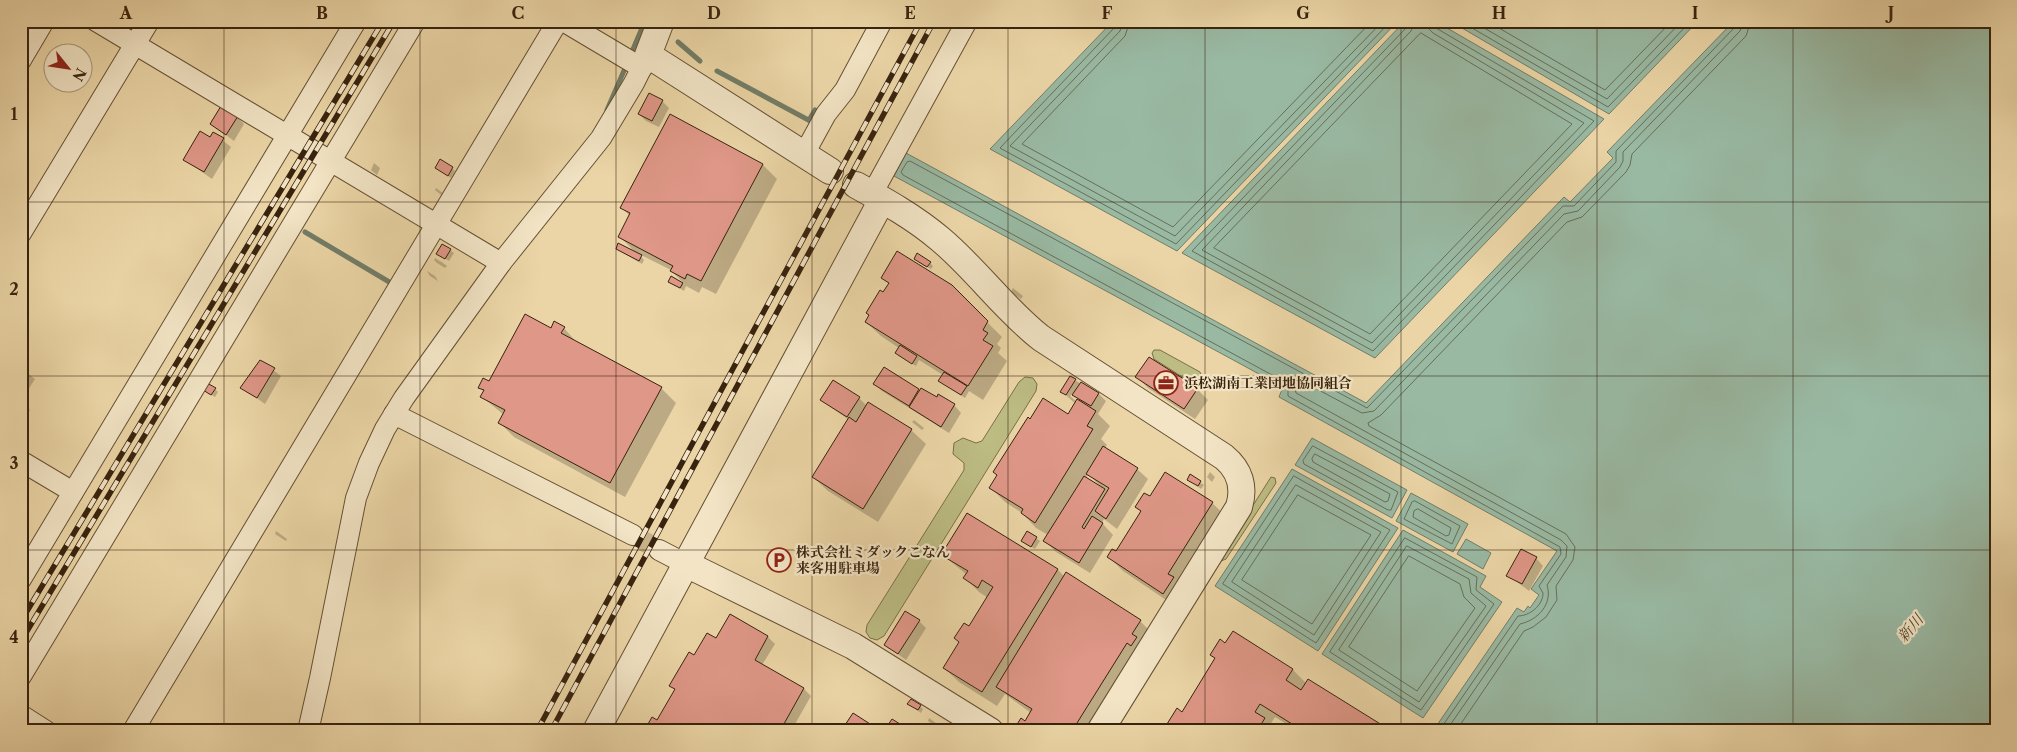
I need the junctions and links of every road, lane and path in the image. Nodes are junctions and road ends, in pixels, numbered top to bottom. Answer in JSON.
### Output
{"nodes":[{"id":1,"x":44,"y":21,"type":"edge"},
{"id":2,"x":96,"y":21,"type":"edge"},
{"id":3,"x":149,"y":21,"type":"edge"},
{"id":4,"x":356,"y":21,"type":"edge"},
{"id":5,"x":415,"y":21,"type":"edge"},
{"id":6,"x":558,"y":21,"type":"edge"},
{"id":7,"x":563,"y":21,"type":"edge"},
{"id":8,"x":661,"y":21,"type":"edge"},
{"id":9,"x":882,"y":21,"type":"edge"},
{"id":10,"x":967,"y":21,"type":"edge"},
{"id":11,"x":135,"y":44,"type":"junction"},
{"id":12,"x":21,"y":60,"type":"edge"},
{"id":13,"x":645,"y":61,"type":"junction"},
{"id":14,"x":287,"y":136,"type":"junction"},
{"id":15,"x":803,"y":156,"type":"junction"},
{"id":16,"x":331,"y":162,"type":"junction"},
{"id":17,"x":830,"y":171,"type":"dead end"},
{"id":18,"x":870,"y":193,"type":"junction"},
{"id":19,"x":436,"y":224,"type":"junction"},
{"id":20,"x":21,"y":233,"type":"edge"},
{"id":21,"x":501,"y":263,"type":"junction"},
{"id":22,"x":394,"y":414,"type":"junction"},
{"id":23,"x":21,"y":461,"type":"edge"},
{"id":24,"x":73,"y":492,"type":"junction"},
{"id":25,"x":633,"y":536,"type":"tunnel mouth"},
{"id":26,"x":659,"y":550,"type":"tunnel mouth"},
{"id":27,"x":686,"y":564,"type":"junction"},
{"id":28,"x":21,"y":579,"type":"edge"},
{"id":29,"x":21,"y":676,"type":"edge"},
{"id":30,"x":21,"y":716,"type":"edge"},
{"id":31,"x":46,"y":731,"type":"edge"},
{"id":32,"x":133,"y":731,"type":"edge"},
{"id":33,"x":308,"y":731,"type":"edge"},
{"id":34,"x":596,"y":731,"type":"edge"},
{"id":35,"x":990,"y":731,"type":"edge"},
{"id":36,"x":1100,"y":731,"type":"edge"}],
"edges":[{"from":1,"to":12,"type":"street"},
{"from":2,"to":11,"type":"street"},
{"from":3,"to":11,"type":"street"},
{"from":4,"to":14,"type":"street"},
{"from":5,"to":16,"type":"street"},
{"from":6,"to":19,"type":"street"},
{"from":7,"to":13,"type":"street"},
{"from":8,"to":13,"type":"street"},
{"from":9,"to":15,"type":"street"},
{"from":10,"to":18,"type":"street"},
{"from":11,"to":14,"type":"street"},
{"from":11,"to":20,"type":"street"},
{"from":13,"to":15,"type":"street"},
{"from":13,"to":21,"type":"street"},
{"from":14,"to":16,"type":"street"},
{"from":14,"to":24,"type":"street"},
{"from":15,"to":17,"type":"street"},
{"from":16,"to":19,"type":"street"},
{"from":16,"to":29,"type":"street"},
{"from":18,"to":27,"type":"street"},
{"from":18,"to":36,"type":"street"},
{"from":19,"to":21,"type":"street"},
{"from":19,"to":32,"type":"street"},
{"from":21,"to":22,"type":"street"},
{"from":22,"to":25,"type":"street"},
{"from":22,"to":33,"type":"street"},
{"from":23,"to":24,"type":"street"},
{"from":24,"to":28,"type":"street"},
{"from":26,"to":27,"type":"street"},
{"from":27,"to":34,"type":"street"},
{"from":27,"to":35,"type":"street"},
{"from":30,"to":31,"type":"street"}]}
